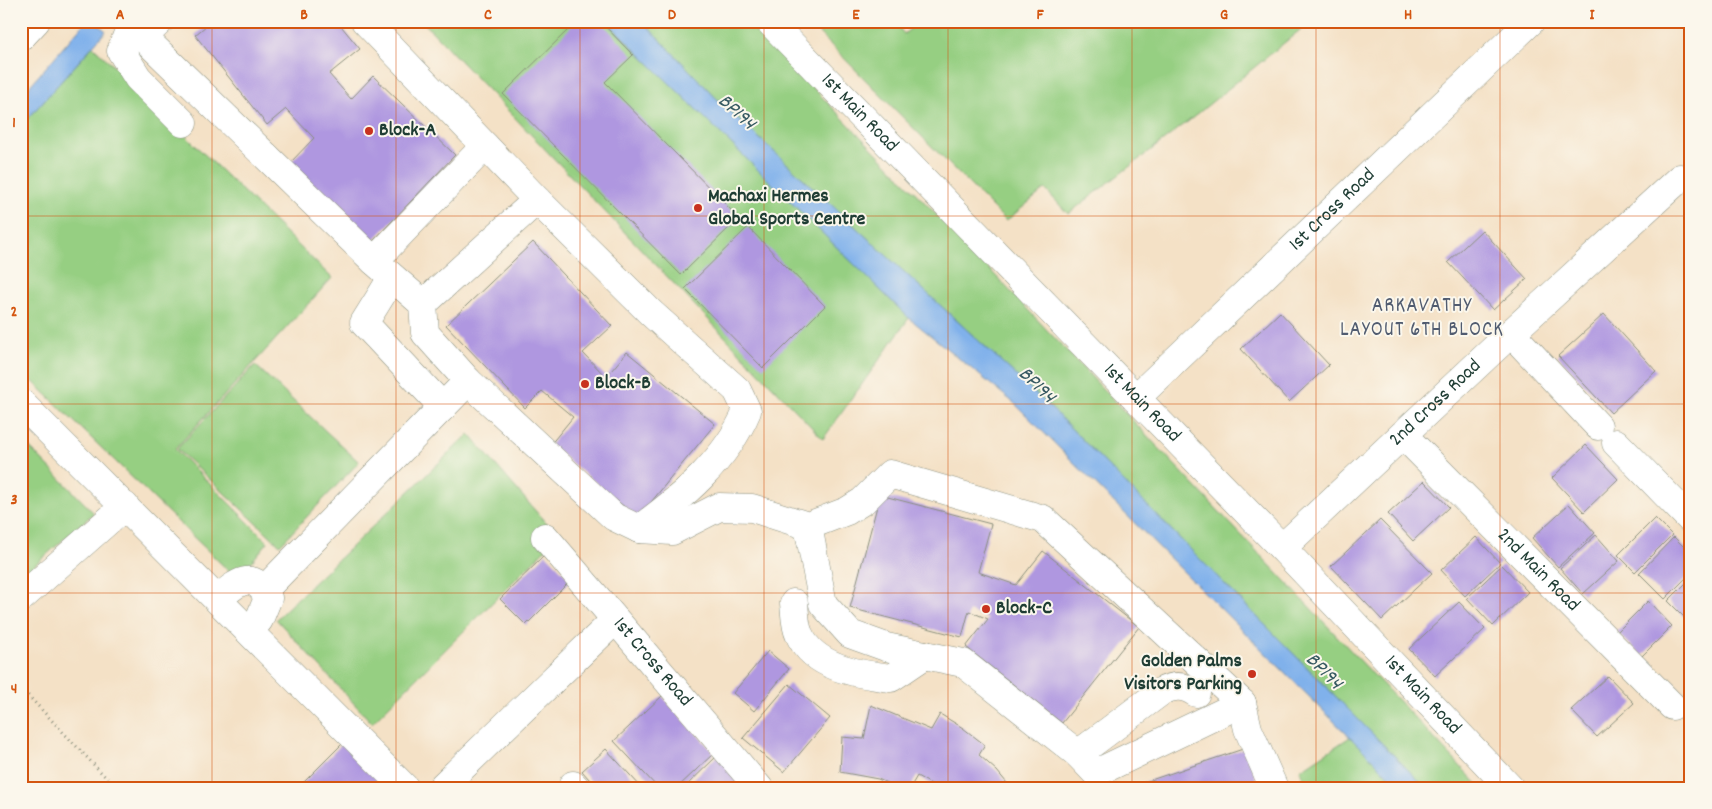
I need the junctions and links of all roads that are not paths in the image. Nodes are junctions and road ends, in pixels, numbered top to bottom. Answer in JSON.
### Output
{"nodes":[{"id":1,"x":36,"y":21,"type":"edge"},
{"id":2,"x":365,"y":21,"type":"edge"},
{"id":3,"x":769,"y":21,"type":"edge"},
{"id":4,"x":1531,"y":21,"type":"edge"},
{"id":5,"x":140,"y":26,"type":"edge"},
{"id":6,"x":21,"y":37,"type":"edge"},
{"id":7,"x":182,"y":123,"type":"dead end"},
{"id":8,"x":485,"y":146,"type":"junction"},
{"id":9,"x":1680,"y":178,"type":"dead end"},
{"id":10,"x":537,"y":200,"type":"junction"},
{"id":11,"x":374,"y":262,"type":"junction"},
{"id":12,"x":387,"y":286,"type":"dead end"},
{"id":13,"x":423,"y":304,"type":"junction"},
{"id":14,"x":1511,"y":333,"type":"junction"},
{"id":15,"x":468,"y":381,"type":"junction"},
{"id":16,"x":1136,"y":398,"type":"junction"},
{"id":17,"x":21,"y":403,"type":"edge"},
{"id":18,"x":443,"y":406,"type":"junction"},
{"id":19,"x":1403,"y":435,"type":"junction"},
{"id":20,"x":126,"y":506,"type":"junction"},
{"id":21,"x":1691,"y":520,"type":"edge"},
{"id":22,"x":808,"y":526,"type":"junction"},
{"id":23,"x":639,"y":529,"type":"junction"},
{"id":24,"x":545,"y":537,"type":"dead end"},
{"id":25,"x":1282,"y":548,"type":"junction"},
{"id":26,"x":264,"y":590,"type":"junction"},
{"id":27,"x":21,"y":598,"type":"edge"},
{"id":28,"x":218,"y":600,"type":"junction"},
{"id":29,"x":794,"y":603,"type":"dead end"},
{"id":30,"x":616,"y":620,"type":"junction"},
{"id":31,"x":250,"y":631,"type":"junction"},
{"id":32,"x":925,"y":655,"type":"junction"},
{"id":33,"x":1196,"y":693,"type":"dead end"},
{"id":34,"x":1242,"y":703,"type":"junction"},
{"id":35,"x":1672,"y":706,"type":"dead end"},
{"id":36,"x":1092,"y":771,"type":"edge"},
{"id":37,"x":444,"y":786,"type":"dead end"},
{"id":38,"x":404,"y":788,"type":"edge"},
{"id":39,"x":759,"y":788,"type":"edge"},
{"id":40,"x":1274,"y":788,"type":"edge"},
{"id":41,"x":1510,"y":788,"type":"edge"}],
"edges":[{"from":1,"to":6,"type":"street"},
{"from":2,"to":8,"type":"street"},
{"from":3,"to":16,"type":"street","name":"1st Main Road"},
{"from":4,"to":16,"type":"street","name":"1st Cross Road"},
{"from":5,"to":7,"type":"street"},
{"from":5,"to":11,"type":"street"},
{"from":8,"to":10,"type":"street"},
{"from":8,"to":11,"type":"street"},
{"from":9,"to":14,"type":"street","name":"2nd Cross Road"},
{"from":10,"to":13,"type":"street"},
{"from":10,"to":23,"type":"street"},
{"from":11,"to":13,"type":"street"},
{"from":12,"to":18,"type":"street"},
{"from":13,"to":15,"type":"street"},
{"from":14,"to":19,"type":"street","name":"2nd Cross Road"},
{"from":14,"to":21,"type":"street"},
{"from":15,"to":18,"type":"street"},
{"from":15,"to":23,"type":"street"},
{"from":16,"to":25,"type":"street","name":"1st Main Road"},
{"from":17,"to":20,"type":"street"},
{"from":18,"to":26,"type":"street"},
{"from":19,"to":25,"type":"street","name":"2nd Cross Road"},
{"from":19,"to":35,"type":"street","name":"2nd Main Road"},
{"from":20,"to":27,"type":"street"},
{"from":20,"to":28,"type":"street"},
{"from":22,"to":23,"type":"street"},
{"from":22,"to":32,"type":"street"},
{"from":22,"to":34,"type":"street"},
{"from":24,"to":30,"type":"street","name":"1st Cross Road"},
{"from":25,"to":41,"type":"street","name":"1st Main Road"},
{"from":26,"to":28,"type":"street"},
{"from":26,"to":31,"type":"street"},
{"from":28,"to":31,"type":"street"},
{"from":29,"to":32,"type":"street"},
{"from":30,"to":37,"type":"street"},
{"from":30,"to":39,"type":"street","name":"1st Cross Road"},
{"from":31,"to":38,"type":"street"},
{"from":32,"to":36,"type":"street"},
{"from":33,"to":36,"type":"street"},
{"from":34,"to":36,"type":"street"},
{"from":34,"to":40,"type":"street"}]}
